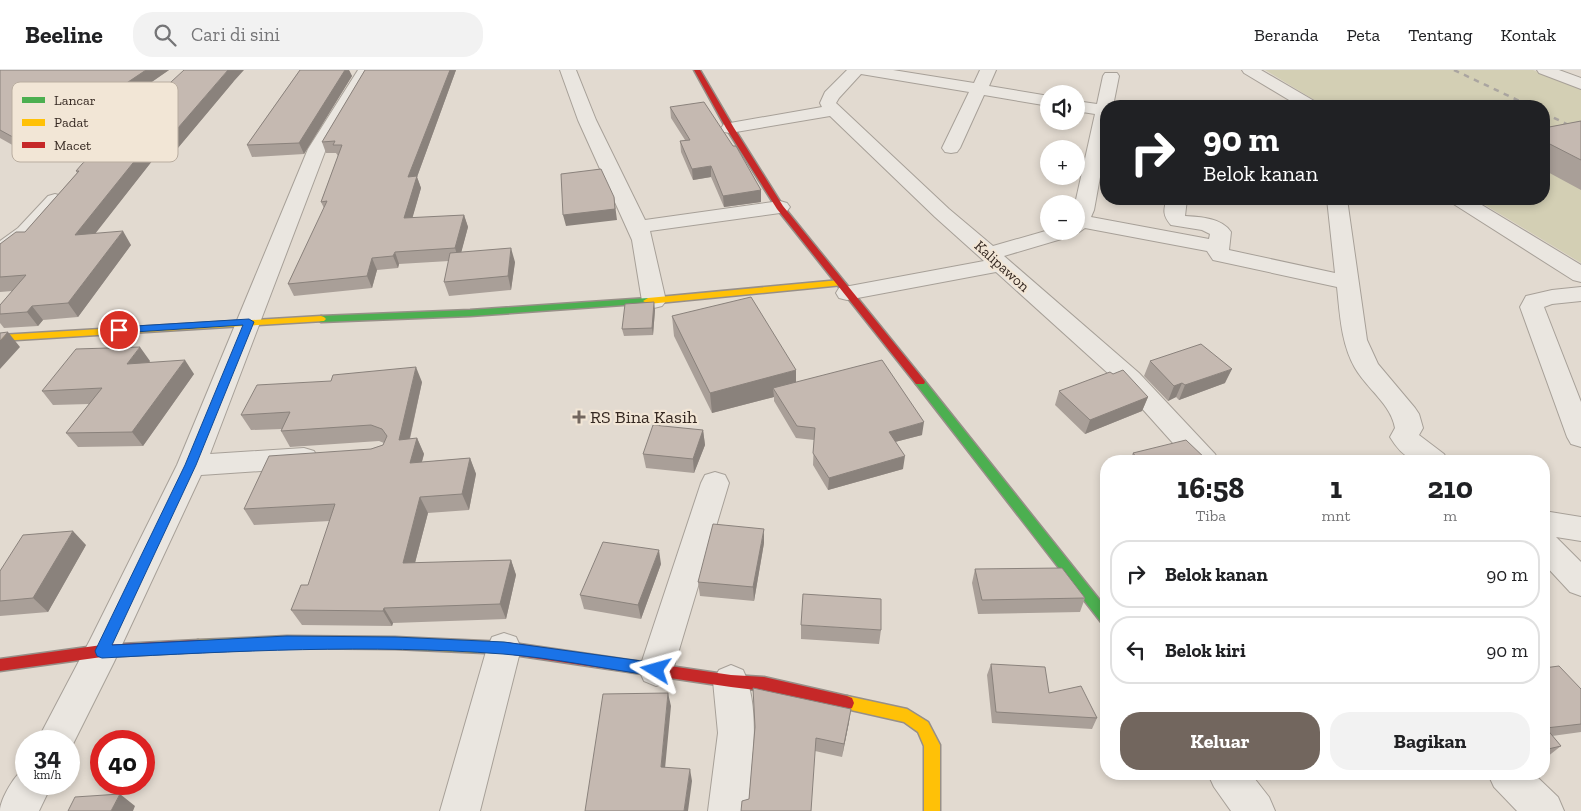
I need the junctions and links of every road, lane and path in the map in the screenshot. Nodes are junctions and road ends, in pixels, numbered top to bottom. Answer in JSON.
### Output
{"nodes":[{"id":1,"x":366,"y":70,"type":"edge"},
{"id":2,"x":568,"y":70,"type":"edge"},
{"id":3,"x":697,"y":70,"type":"edge"},
{"id":4,"x":856,"y":70,"type":"edge"},
{"id":5,"x":866,"y":70,"type":"edge"},
{"id":6,"x":988,"y":70,"type":"edge"},
{"id":7,"x":1250,"y":70,"type":"edge"},
{"id":8,"x":1545,"y":70,"type":"edge"},
{"id":9,"x":1111,"y":76,"type":"dead end"},
{"id":10,"x":1581,"y":84,"type":"edge"},
{"id":11,"x":978,"y":89,"type":"junction"},
{"id":12,"x":1040,"y":99,"type":"edge"},
{"id":13,"x":1107,"y":100,"type":"edge"},
{"id":14,"x":1300,"y":100,"type":"edge"},
{"id":15,"x":1085,"y":108,"type":"edge"},
{"id":16,"x":834,"y":110,"type":"junction"},
{"id":17,"x":1100,"y":110,"type":"edge"},
{"id":18,"x":730,"y":128,"type":"junction"},
{"id":19,"x":1100,"y":135,"type":"edge"},
{"id":20,"x":951,"y":148,"type":"dead end"},
{"id":21,"x":69,"y":184,"type":"edge"},
{"id":22,"x":1085,"y":205,"type":"edge"},
{"id":23,"x":1176,"y":205,"type":"edge"},
{"id":24,"x":1338,"y":205,"type":"edge"},
{"id":25,"x":1469,"y":205,"type":"edge"},
{"id":26,"x":780,"y":207,"type":"junction"},
{"id":27,"x":1085,"y":227,"type":"edge"},
{"id":28,"x":638,"y":228,"type":"junction"},
{"id":29,"x":1042,"y":240,"type":"edge"},
{"id":30,"x":1218,"y":247,"type":"junction"},
{"id":31,"x":0,"y":252,"type":"edge"},
{"id":32,"x":994,"y":260,"type":"junction"},
{"id":33,"x":1581,"y":275,"type":"edge"},
{"id":34,"x":1347,"y":282,"type":"junction"},
{"id":35,"x":844,"y":288,"type":"junction"},
{"id":36,"x":1581,"y":294,"type":"edge"},
{"id":37,"x":654,"y":301,"type":"junction"},
{"id":38,"x":249,"y":322,"type":"junction"},
{"id":39,"x":0,"y":338,"type":"edge"},
{"id":40,"x":1581,"y":437,"type":"edge"},
{"id":41,"x":1200,"y":455,"type":"edge"},
{"id":42,"x":1425,"y":455,"type":"edge"},
{"id":43,"x":330,"y":456,"type":"edge"},
{"id":44,"x":191,"y":465,"type":"junction"},
{"id":45,"x":715,"y":483,"type":"dead end"},
{"id":46,"x":1550,"y":524,"type":"edge"},
{"id":47,"x":1581,"y":529,"type":"edge"},
{"id":48,"x":1550,"y":550,"type":"edge"},
{"id":49,"x":1581,"y":583,"type":"edge"},
{"id":50,"x":1100,"y":610,"type":"edge"},
{"id":51,"x":504,"y":648,"type":"junction"},
{"id":52,"x":102,"y":651,"type":"junction"},
{"id":53,"x":0,"y":665,"type":"edge"},
{"id":54,"x":656,"y":670,"type":"junction"},
{"id":55,"x":731,"y":681,"type":"junction"},
{"id":56,"x":61,"y":730,"type":"edge"},
{"id":57,"x":1231,"y":780,"type":"edge"},
{"id":58,"x":1513,"y":780,"type":"edge"},
{"id":59,"x":26,"y":795,"type":"edge"},
{"id":60,"x":18,"y":811,"type":"edge"},
{"id":61,"x":460,"y":811,"type":"edge"},
{"id":62,"x":728,"y":811,"type":"edge"},
{"id":63,"x":932,"y":811,"type":"edge"},
{"id":64,"x":1254,"y":811,"type":"edge"},
{"id":65,"x":1544,"y":811,"type":"edge"}],
"edges":[{"from":1,"to":38,"type":"street"},
{"from":2,"to":28,"type":"street"},
{"from":3,"to":18,"type":"street"},
{"from":4,"to":16,"type":"street"},
{"from":5,"to":11,"type":"street"},
{"from":6,"to":11,"type":"street"},
{"from":7,"to":14,"type":"street"},
{"from":8,"to":10,"type":"street"},
{"from":9,"to":13,"type":"street"},
{"from":11,"to":12,"type":"street"},
{"from":11,"to":20,"type":"street"},
{"from":15,"to":17,"type":"street"},
{"from":16,"to":18,"type":"street"},
{"from":16,"to":32,"type":"street","name":"Kalipawon"},
{"from":18,"to":26,"type":"street"},
{"from":19,"to":22,"type":"street"},
{"from":21,"to":31,"type":"street"},
{"from":23,"to":30,"type":"street"},
{"from":24,"to":34,"type":"street"},
{"from":25,"to":33,"type":"street"},
{"from":26,"to":28,"type":"street"},
{"from":26,"to":35,"type":"street"},
{"from":27,"to":30,"type":"street"},
{"from":28,"to":37,"type":"street"},
{"from":29,"to":32,"type":"street"},
{"from":30,"to":34,"type":"street"},
{"from":32,"to":35,"type":"street"},
{"from":32,"to":41,"type":"street","name":"Kalipawon"},
{"from":34,"to":42,"type":"street"},
{"from":35,"to":37,"type":"street"},
{"from":35,"to":50,"type":"street"},
{"from":36,"to":40,"type":"street"},
{"from":37,"to":38,"type":"street"},
{"from":38,"to":39,"type":"street"},
{"from":38,"to":44,"type":"street"},
{"from":43,"to":44,"type":"street"},
{"from":44,"to":52,"type":"street"},
{"from":45,"to":54,"type":"street"},
{"from":46,"to":47,"type":"street"},
{"from":48,"to":49,"type":"street"},
{"from":51,"to":52,"type":"street"},
{"from":51,"to":54,"type":"street"},
{"from":51,"to":61,"type":"street"},
{"from":52,"to":53,"type":"street"},
{"from":52,"to":56,"type":"street"},
{"from":54,"to":55,"type":"street"},
{"from":55,"to":62,"type":"street"},
{"from":55,"to":63,"type":"street"},
{"from":57,"to":64,"type":"street"},
{"from":58,"to":65,"type":"street"},
{"from":59,"to":60,"type":"street"}]}
